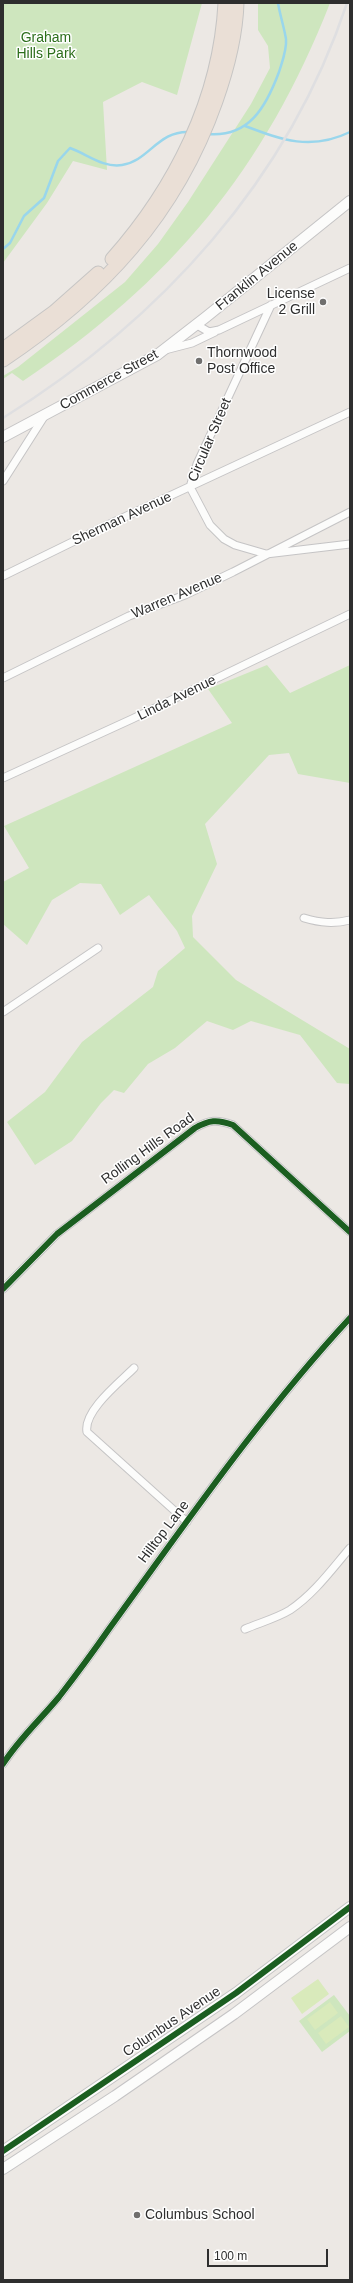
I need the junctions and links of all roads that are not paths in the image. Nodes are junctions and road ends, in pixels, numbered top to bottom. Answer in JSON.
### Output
{"nodes":[{"id":1,"x":234,"y":4,"type":"edge"},
{"id":2,"x":193,"y":146,"type":"junction"},
{"id":3,"x":350,"y":201,"type":"edge"},
{"id":4,"x":350,"y":268,"type":"edge"},
{"id":5,"x":271,"y":305,"type":"junction"},
{"id":6,"x":197,"y":324,"type":"junction"},
{"id":7,"x":219,"y":330,"type":"junction"},
{"id":8,"x":3,"y":349,"type":"edge"},
{"id":9,"x":163,"y":350,"type":"junction"},
{"id":10,"x":3,"y":360,"type":"edge"},
{"id":11,"x":350,"y":412,"type":"edge"},
{"id":12,"x":45,"y":414,"type":"junction"},
{"id":13,"x":3,"y":437,"type":"edge"},
{"id":14,"x":3,"y":481,"type":"edge"},
{"id":15,"x":190,"y":487,"type":"junction"},
{"id":16,"x":350,"y":512,"type":"edge"},
{"id":17,"x":350,"y":544,"type":"edge"},
{"id":18,"x":266,"y":554,"type":"junction"},
{"id":19,"x":3,"y":576,"type":"edge"},
{"id":20,"x":350,"y":614,"type":"edge"},
{"id":21,"x":3,"y":678,"type":"edge"},
{"id":22,"x":3,"y":778,"type":"edge"},
{"id":23,"x":304,"y":918,"type":"dead end"},
{"id":24,"x":350,"y":920,"type":"edge"},
{"id":25,"x":98,"y":948,"type":"dead end"},
{"id":26,"x":3,"y":1012,"type":"edge"},
{"id":27,"x":350,"y":1232,"type":"edge"},
{"id":28,"x":3,"y":1290,"type":"edge"},
{"id":29,"x":350,"y":1318,"type":"edge"},
{"id":30,"x":134,"y":1368,"type":"dead end"},
{"id":31,"x":187,"y":1522,"type":"junction"},
{"id":32,"x":350,"y":1548,"type":"edge"},
{"id":33,"x":245,"y":1629,"type":"dead end"},
{"id":34,"x":3,"y":1764,"type":"edge"},
{"id":35,"x":350,"y":1907,"type":"edge"},
{"id":36,"x":350,"y":1926,"type":"edge"},
{"id":37,"x":163,"y":2044,"type":"junction"},
{"id":38,"x":171,"y":2057,"type":"junction"},
{"id":39,"x":3,"y":2151,"type":"edge"},
{"id":40,"x":3,"y":2169,"type":"edge"}],
"edges":[{"from":1,"to":2,"type":"highway"},
{"from":2,"to":8,"type":"highway"},
{"from":2,"to":10,"type":"highway"},
{"from":3,"to":6,"type":"street","name":"Franklin Avenue"},
{"from":4,"to":5,"type":"street","name":"Commerce Street"},
{"from":5,"to":7,"type":"street","name":"Commerce Street"},
{"from":5,"to":15,"type":"street","name":"Circular Street"},
{"from":6,"to":7,"type":"street"},
{"from":6,"to":9,"type":"street","name":"Franklin Avenue"},
{"from":7,"to":9,"type":"street","name":"Commerce Street"},
{"from":9,"to":12,"type":"street","name":"Commerce Street"},
{"from":11,"to":15,"type":"street","name":"Sherman Avenue"},
{"from":12,"to":13,"type":"street","name":"Commerce Street"},
{"from":12,"to":14,"type":"street"},
{"from":15,"to":18,"type":"street","name":"Circular Street"},
{"from":15,"to":19,"type":"street","name":"Sherman Avenue"},
{"from":16,"to":18,"type":"street","name":"Warren Avenue"},
{"from":17,"to":18,"type":"street","name":"Circular Street"},
{"from":18,"to":21,"type":"street","name":"Warren Avenue"},
{"from":20,"to":22,"type":"street","name":"Linda Avenue"},
{"from":23,"to":24,"type":"street"},
{"from":25,"to":26,"type":"street"},
{"from":27,"to":28,"type":"street","name":"Rolling Hills Road"},
{"from":29,"to":31,"type":"street","name":"Hilltop Lane"},
{"from":30,"to":31,"type":"street"},
{"from":31,"to":34,"type":"street","name":"Hilltop Lane"},
{"from":32,"to":33,"type":"street"},
{"from":35,"to":37,"type":"street","name":"Columbus Avenue"},
{"from":36,"to":38,"type":"street","name":"Columbus Avenue"},
{"from":37,"to":38,"type":"street"},
{"from":37,"to":39,"type":"street","name":"Columbus Avenue"},
{"from":38,"to":40,"type":"street","name":"Columbus Avenue"}]}
